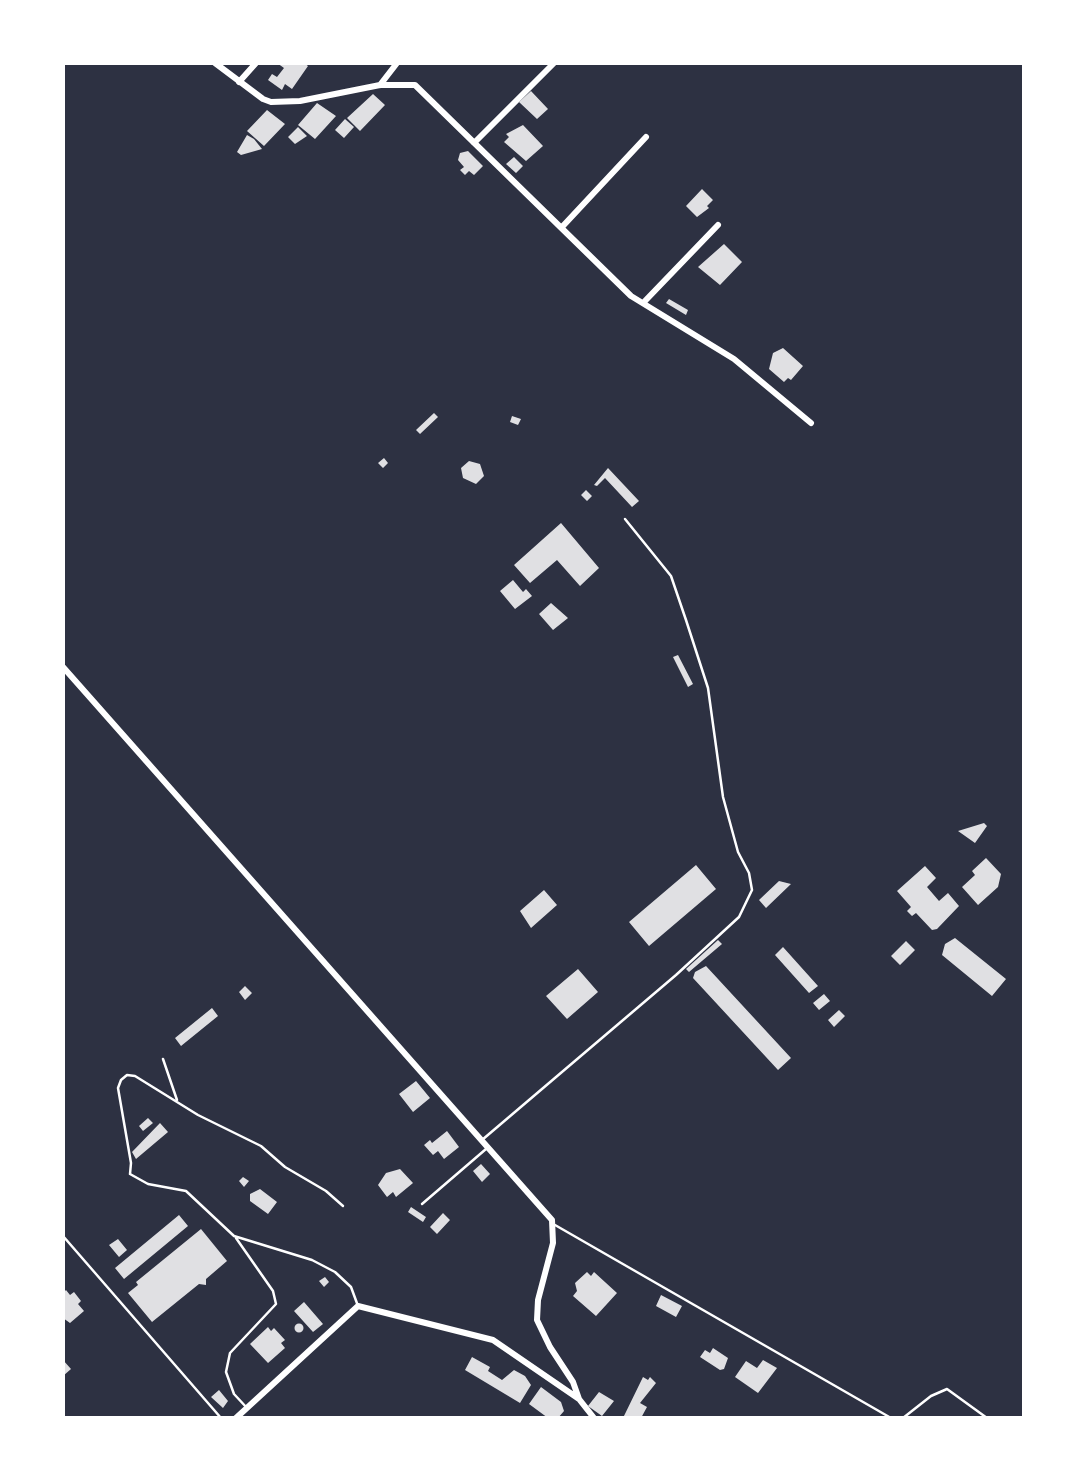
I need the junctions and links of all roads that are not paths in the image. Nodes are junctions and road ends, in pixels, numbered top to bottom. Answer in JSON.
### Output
{"nodes":[{"id":1,"x":215,"y":63,"type":"edge"},
{"id":2,"x":256,"y":63,"type":"edge"},
{"id":3,"x":397,"y":63,"type":"edge"},
{"id":4,"x":554,"y":63,"type":"edge"},
{"id":5,"x":239,"y":82,"type":"junction"},
{"id":6,"x":380,"y":85,"type":"junction"},
{"id":7,"x":646,"y":138,"type":"dead end"},
{"id":8,"x":474,"y":143,"type":"junction"},
{"id":9,"x":718,"y":225,"type":"dead end"},
{"id":10,"x":562,"y":227,"type":"junction"},
{"id":11,"x":643,"y":302,"type":"junction"},
{"id":12,"x":811,"y":423,"type":"dead end"},
{"id":13,"x":625,"y":519,"type":"dead end"},
{"id":14,"x":63,"y":667,"type":"edge"},
{"id":15,"x":163,"y":1059,"type":"dead end"},
{"id":16,"x":177,"y":1100,"type":"junction"},
{"id":17,"x":482,"y":1140,"type":"junction"},
{"id":18,"x":489,"y":1147,"type":"junction"},
{"id":19,"x":422,"y":1204,"type":"dead end"},
{"id":20,"x":343,"y":1206,"type":"dead end"},
{"id":21,"x":555,"y":1226,"type":"junction"},
{"id":22,"x":63,"y":1236,"type":"edge"},
{"id":23,"x":234,"y":1236,"type":"junction"},
{"id":24,"x":358,"y":1306,"type":"junction"},
{"id":25,"x":579,"y":1399,"type":"junction"},
{"id":26,"x":247,"y":1408,"type":"junction"},
{"id":27,"x":220,"y":1418,"type":"edge"},
{"id":28,"x":236,"y":1418,"type":"edge"},
{"id":29,"x":594,"y":1418,"type":"edge"},
{"id":30,"x":891,"y":1418,"type":"edge"},
{"id":31,"x":903,"y":1418,"type":"edge"},
{"id":32,"x":987,"y":1418,"type":"edge"}],
"edges":[{"from":1,"to":5,"type":"street"},
{"from":2,"to":5,"type":"street"},
{"from":3,"to":6,"type":"street"},
{"from":4,"to":8,"type":"street"},
{"from":5,"to":6,"type":"street"},
{"from":6,"to":8,"type":"street"},
{"from":7,"to":10,"type":"street"},
{"from":8,"to":10,"type":"street"},
{"from":9,"to":11,"type":"street"},
{"from":10,"to":11,"type":"street"},
{"from":11,"to":12,"type":"street"},
{"from":13,"to":17,"type":"lane"},
{"from":14,"to":17,"type":"street"},
{"from":15,"to":16,"type":"lane"},
{"from":16,"to":20,"type":"lane"},
{"from":16,"to":23,"type":"lane"},
{"from":17,"to":18,"type":"street"},
{"from":18,"to":19,"type":"lane"},
{"from":18,"to":21,"type":"street"},
{"from":21,"to":25,"type":"street"},
{"from":21,"to":30,"type":"lane"},
{"from":22,"to":27,"type":"lane"},
{"from":23,"to":24,"type":"lane"},
{"from":23,"to":26,"type":"lane"},
{"from":24,"to":25,"type":"street"},
{"from":24,"to":26,"type":"street"},
{"from":25,"to":29,"type":"street"},
{"from":26,"to":28,"type":"street"},
{"from":31,"to":32,"type":"lane"}]}
